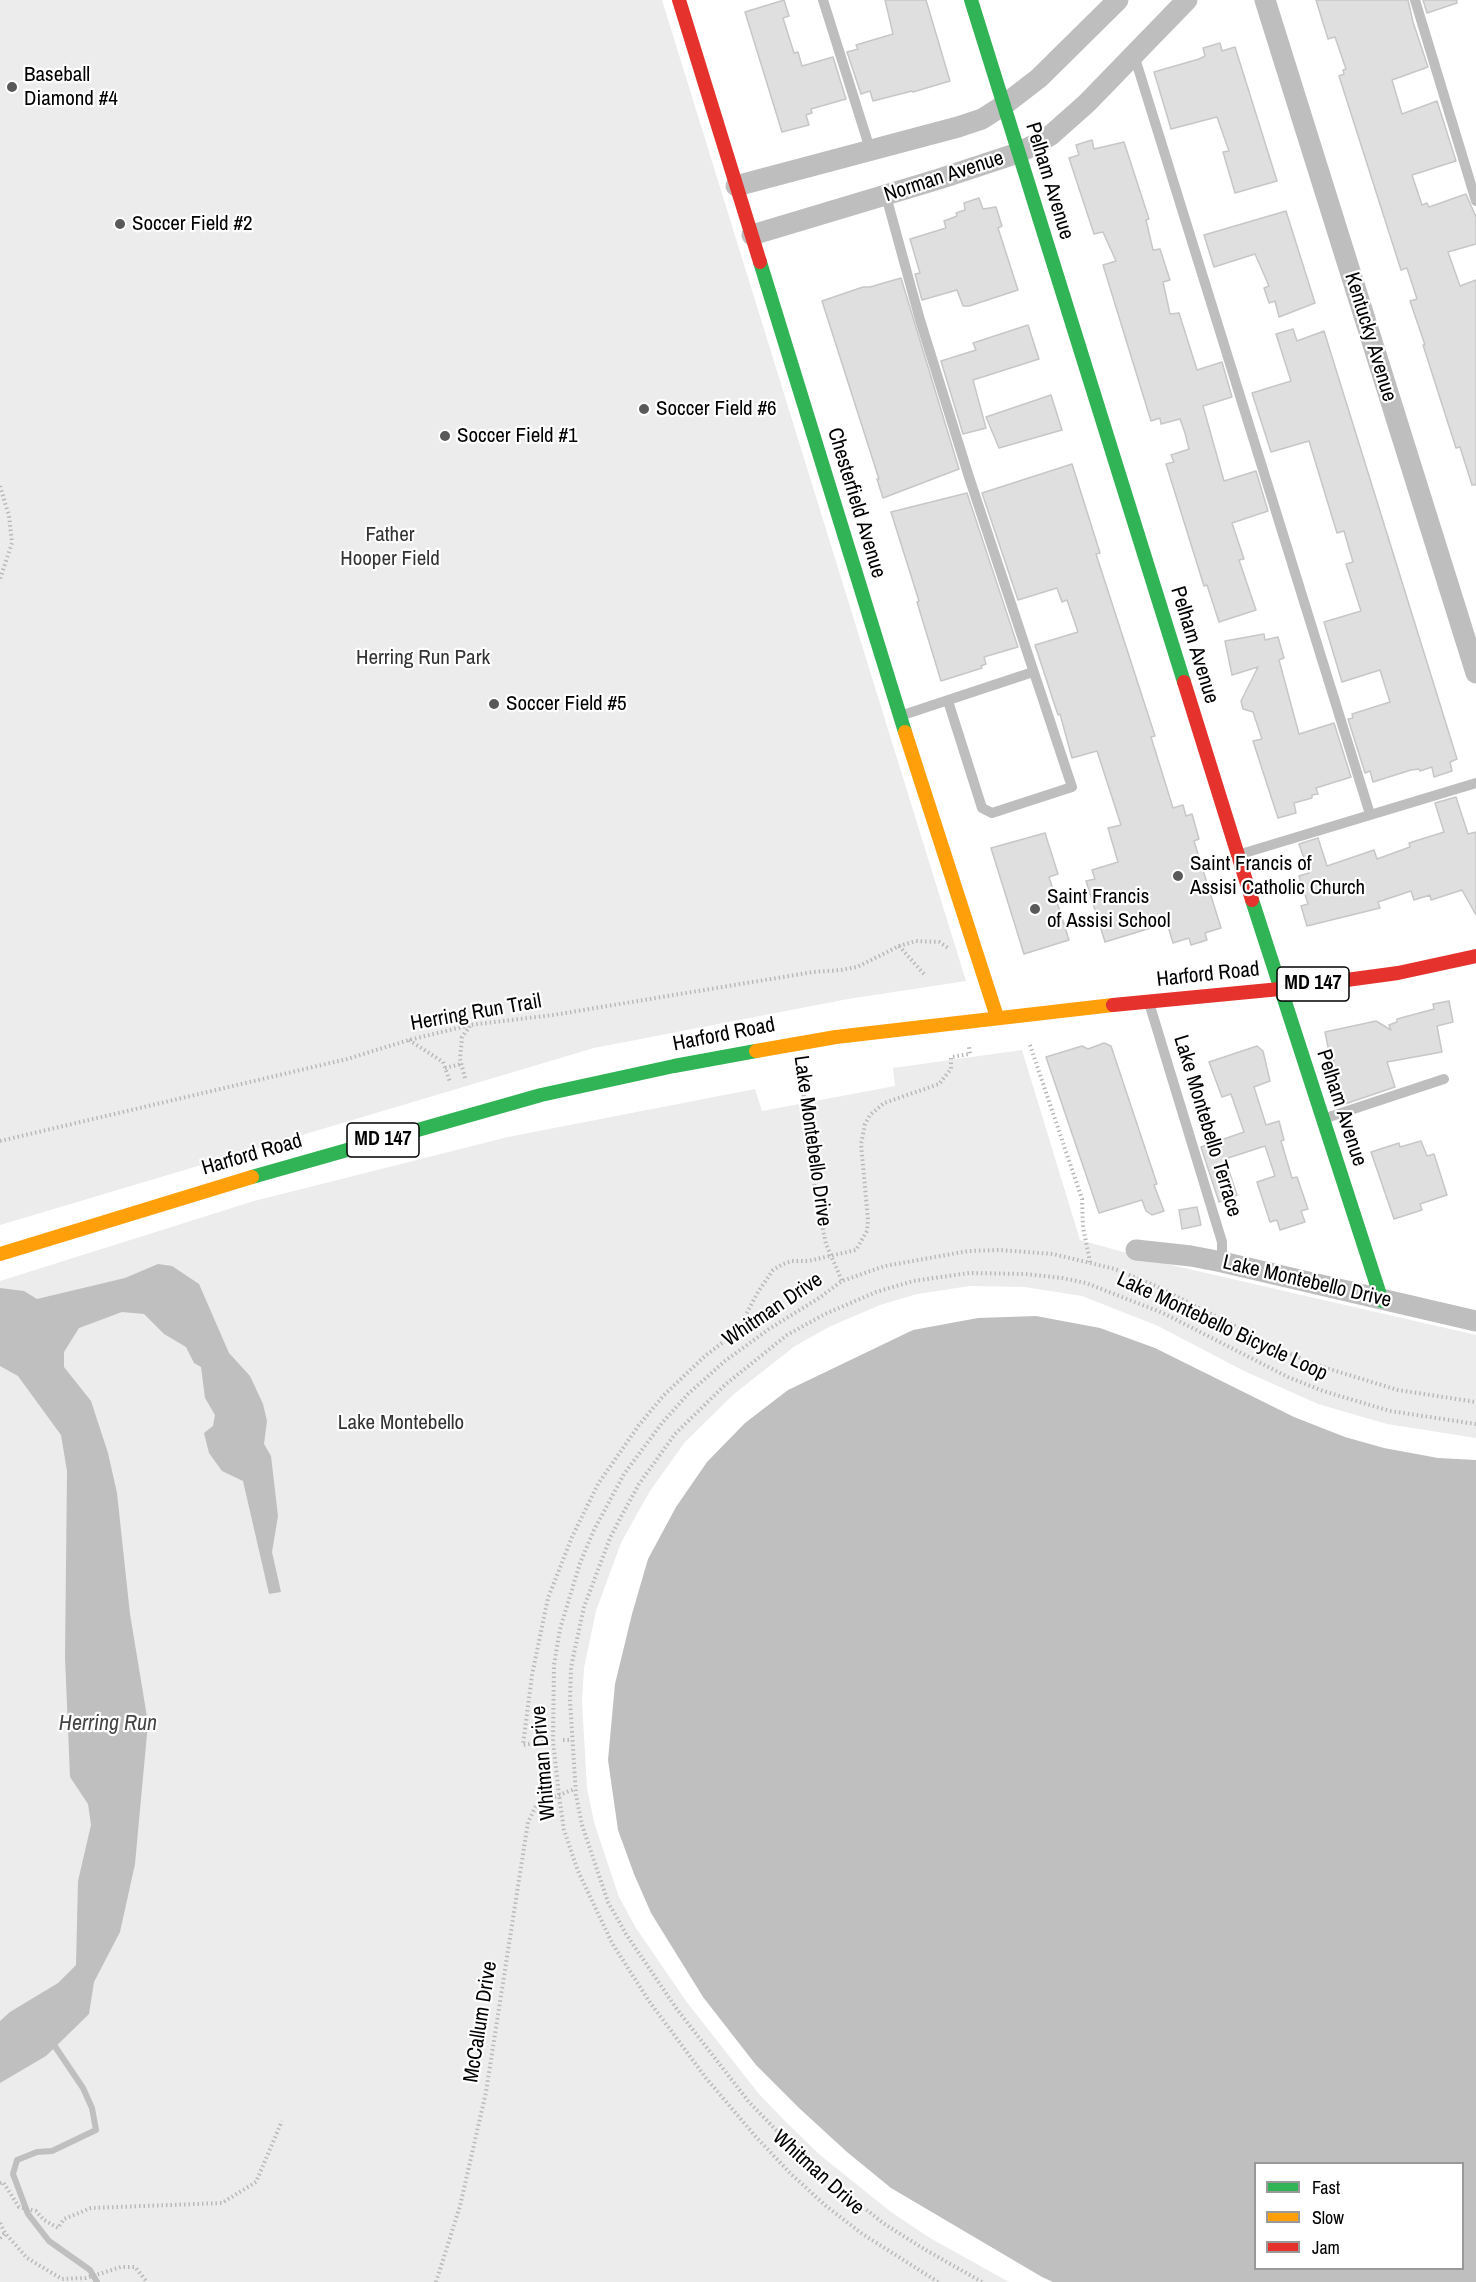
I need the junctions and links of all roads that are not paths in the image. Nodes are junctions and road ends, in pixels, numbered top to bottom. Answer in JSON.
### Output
{"nodes":[{"id":1,"x":679,"y":0,"type":"edge"},
{"id":2,"x":823,"y":0,"type":"edge"},
{"id":3,"x":971,"y":0,"type":"edge"},
{"id":4,"x":1117,"y":0,"type":"edge"},
{"id":5,"x":1187,"y":0,"type":"edge"},
{"id":6,"x":1265,"y":0,"type":"edge"},
{"id":7,"x":1415,"y":0,"type":"edge"},
{"id":8,"x":1134,"y":55,"type":"junction"},
{"id":9,"x":1004,"y":105,"type":"junction"},
{"id":10,"x":870,"y":149,"type":"junction"},
{"id":11,"x":1018,"y":153,"type":"junction"},
{"id":12,"x":736,"y":186,"type":"junction"},
{"id":13,"x":886,"y":196,"type":"junction"},
{"id":14,"x":1476,"y":201,"type":"edge"},
{"id":15,"x":752,"y":235,"type":"junction"},
{"id":16,"x":1033,"y":672,"type":"junction"},
{"id":17,"x":1476,"y":673,"type":"edge"},
{"id":18,"x":948,"y":701,"type":"junction"},
{"id":19,"x":900,"y":716,"type":"junction"},
{"id":20,"x":1476,"y":783,"type":"edge"},
{"id":21,"x":1370,"y":814,"type":"junction"},
{"id":22,"x":1238,"y":855,"type":"junction"},
{"id":23,"x":1476,"y":956,"type":"edge"},
{"id":24,"x":1280,"y":989,"type":"junction"},
{"id":25,"x":1149,"y":1002,"type":"junction"},
{"id":26,"x":997,"y":1017,"type":"junction"},
{"id":27,"x":1444,"y":1079,"type":"dead end"},
{"id":28,"x":1323,"y":1119,"type":"junction"},
{"id":29,"x":1136,"y":1250,"type":"dead end"},
{"id":30,"x":0,"y":1254,"type":"edge"},
{"id":31,"x":1222,"y":1262,"type":"junction"},
{"id":32,"x":1382,"y":1301,"type":"junction"},
{"id":33,"x":1476,"y":1321,"type":"edge"}],
"edges":[{"from":1,"to":12,"type":"street","name":"Chesterfield Avenue"},
{"from":2,"to":10,"type":"lane"},
{"from":3,"to":9,"type":"street","name":"Pelham Avenue"},
{"from":4,"to":9,"type":"street","name":"Norman Avenue"},
{"from":5,"to":8,"type":"street","name":"Norman Avenue"},
{"from":6,"to":17,"type":"street","name":"Kentucky Avenue"},
{"from":7,"to":14,"type":"lane"},
{"from":8,"to":11,"type":"street","name":"Norman Avenue"},
{"from":8,"to":21,"type":"lane"},
{"from":9,"to":10,"type":"street","name":"Norman Avenue"},
{"from":9,"to":11,"type":"street","name":"Pelham Avenue"},
{"from":10,"to":12,"type":"street","name":"Norman Avenue"},
{"from":11,"to":13,"type":"street","name":"Norman Avenue"},
{"from":11,"to":22,"type":"street","name":"Pelham Avenue"},
{"from":12,"to":15,"type":"street","name":"Chesterfield Avenue"},
{"from":13,"to":15,"type":"street","name":"Norman Avenue"},
{"from":13,"to":16,"type":"lane"},
{"from":15,"to":19,"type":"street","name":"Chesterfield Avenue"},
{"from":16,"to":18,"type":"lane"},
{"from":16,"to":18,"type":"lane"},
{"from":18,"to":19,"type":"lane"},
{"from":19,"to":26,"type":"street","name":"Chesterfield Avenue"},
{"from":20,"to":21,"type":"lane"},
{"from":21,"to":22,"type":"lane"},
{"from":22,"to":24,"type":"street","name":"Pelham Avenue"},
{"from":23,"to":24,"type":"street","name":"Harford Road","number":"MD 147"},
{"from":24,"to":25,"type":"street","name":"Harford Road","number":"MD 147"},
{"from":24,"to":28,"type":"street","name":"Pelham Avenue"},
{"from":25,"to":26,"type":"street","name":"Harford Road","number":"MD 147"},
{"from":25,"to":31,"type":"lane","name":"Lake Montebello Terrace"},
{"from":26,"to":30,"type":"street","name":"Harford Road","number":"MD 147"},
{"from":27,"to":28,"type":"lane"},
{"from":28,"to":32,"type":"street","name":"Pelham Avenue"},
{"from":29,"to":31,"type":"street","name":"Lake Montebello Drive"},
{"from":31,"to":32,"type":"street","name":"Lake Montebello Drive"},
{"from":32,"to":33,"type":"street","name":"Lake Montebello Drive"}]}
